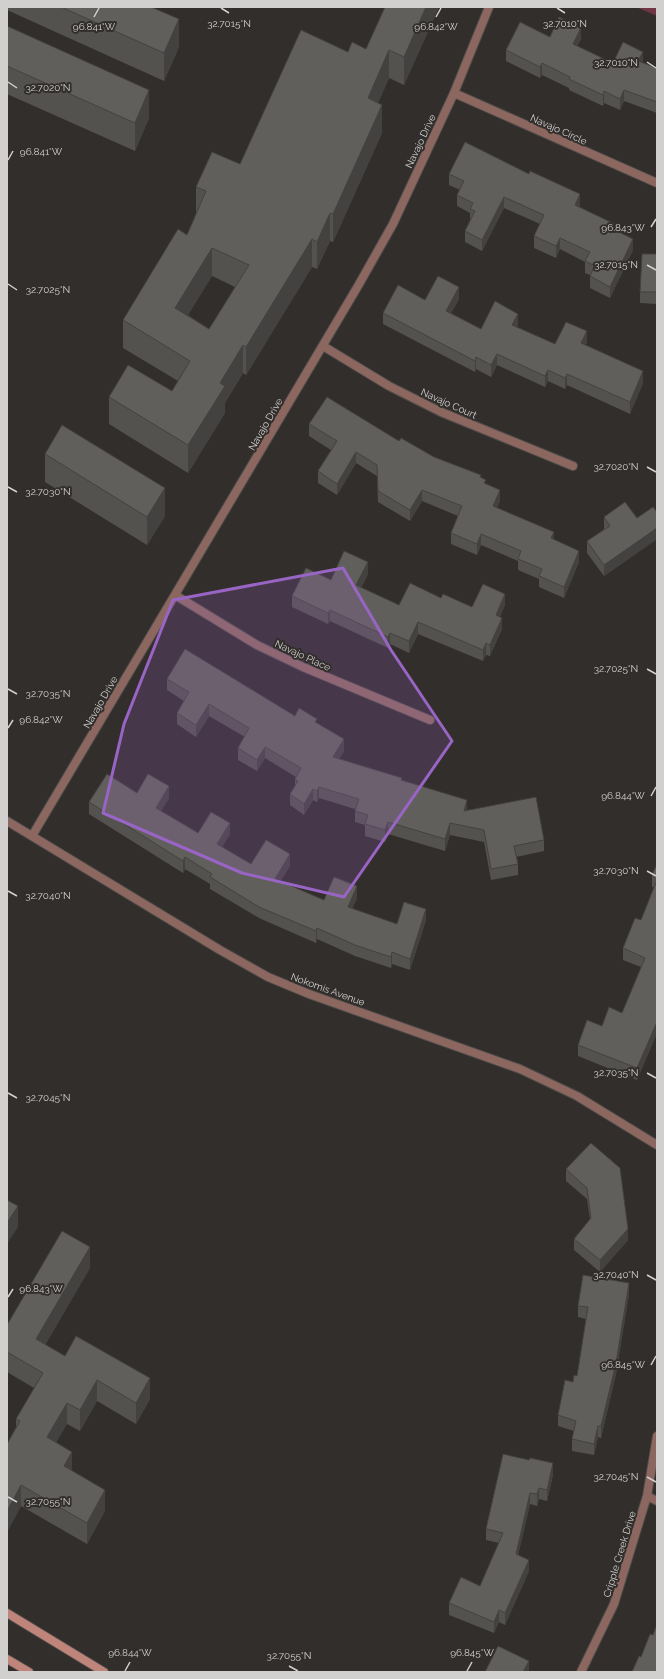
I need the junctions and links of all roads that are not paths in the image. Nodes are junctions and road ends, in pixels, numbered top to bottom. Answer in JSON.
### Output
{"nodes":[{"id":1,"x":489,"y":7,"type":"edge"},
{"id":2,"x":454,"y":93,"type":"junction"},
{"id":3,"x":657,"y":183,"type":"edge"},
{"id":4,"x":323,"y":346,"type":"junction"},
{"id":5,"x":573,"y":466,"type":"dead end"},
{"id":6,"x":174,"y":595,"type":"junction"},
{"id":7,"x":430,"y":720,"type":"dead end"},
{"id":8,"x":7,"y":821,"type":"edge"},
{"id":9,"x":32,"y":836,"type":"junction"},
{"id":10,"x":657,"y":1145,"type":"edge"},
{"id":11,"x":657,"y":1436,"type":"edge"},
{"id":12,"x":647,"y":1496,"type":"junction"},
{"id":13,"x":657,"y":1501,"type":"edge"},
{"id":14,"x":7,"y":1613,"type":"edge"},
{"id":15,"x":7,"y":1659,"type":"edge"},
{"id":16,"x":28,"y":1672,"type":"edge"},
{"id":17,"x":104,"y":1672,"type":"edge"},
{"id":18,"x":581,"y":1672,"type":"edge"}],
"edges":[{"from":1,"to":2,"type":"street","name":"Navajo Drive"},
{"from":2,"to":3,"type":"street","name":"Navajo Circle"},
{"from":2,"to":4,"type":"street","name":"Navajo Drive"},
{"from":4,"to":5,"type":"street","name":"Navajo Court"},
{"from":4,"to":6,"type":"street","name":"Navajo Drive"},
{"from":6,"to":7,"type":"street","name":"Navajo Place"},
{"from":6,"to":9,"type":"street","name":"Navajo Drive"},
{"from":8,"to":9,"type":"street","name":"Nokomis Avenue"},
{"from":9,"to":10,"type":"street","name":"Nokomis Avenue"},
{"from":11,"to":12,"type":"street","name":"Cripple Creek Drive"},
{"from":12,"to":13,"type":"street"},
{"from":12,"to":18,"type":"street","name":"Cripple Creek Drive"},
{"from":14,"to":17,"type":"main road"},
{"from":15,"to":16,"type":"main road"}]}
